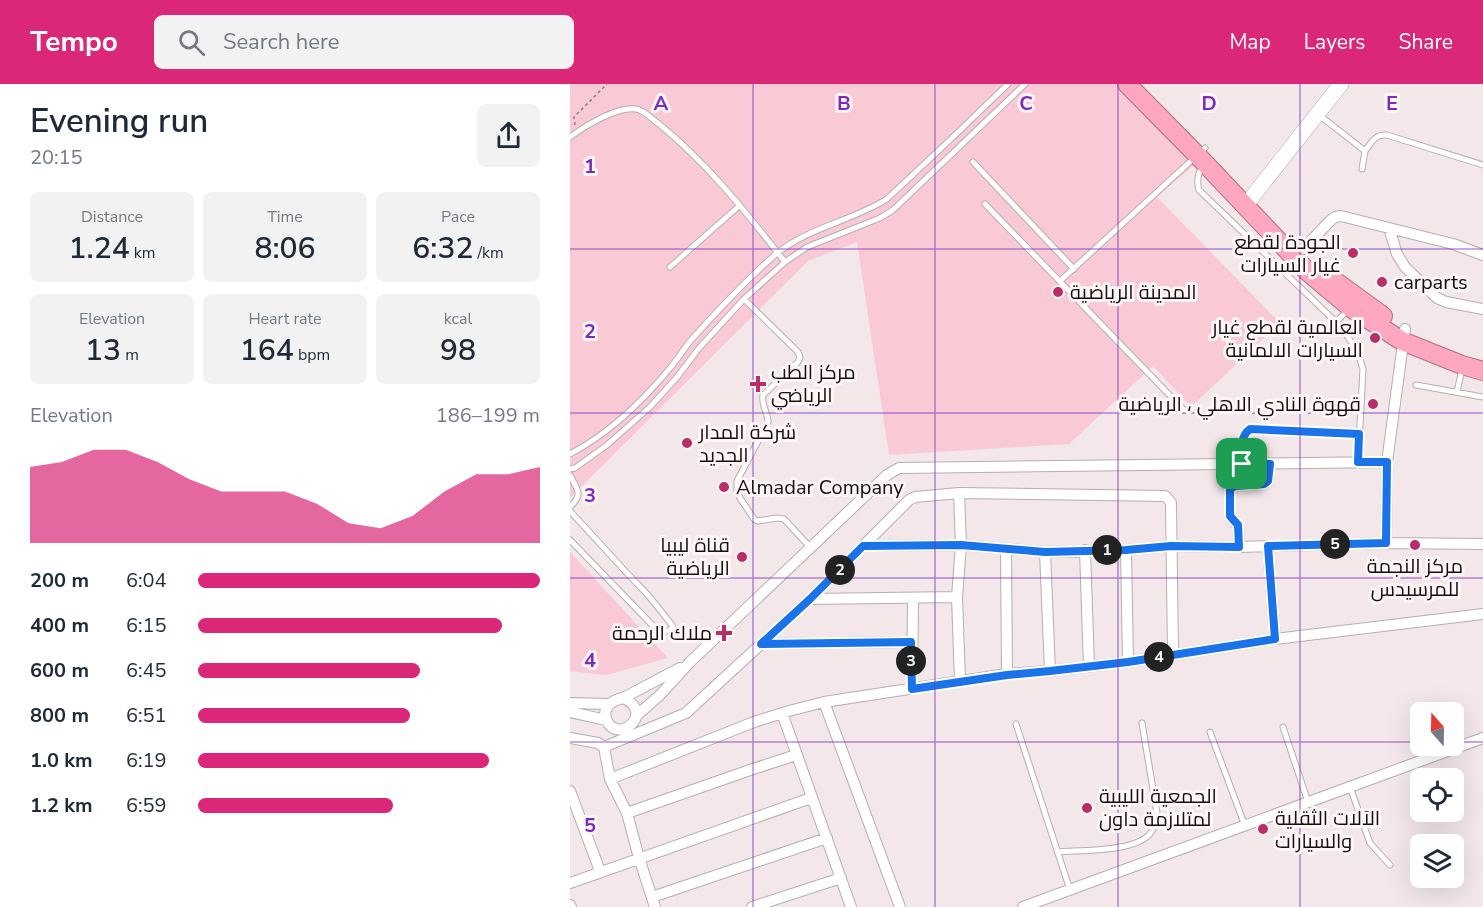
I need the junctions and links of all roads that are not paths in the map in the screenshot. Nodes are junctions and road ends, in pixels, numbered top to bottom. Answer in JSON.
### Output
{"nodes":[{"id":1,"x":1008,"y":84,"type":"edge"},
{"id":2,"x":1025,"y":84,"type":"edge"},
{"id":3,"x":1127,"y":84,"type":"edge"},
{"id":4,"x":1144,"y":84,"type":"edge"},
{"id":5,"x":1341,"y":84,"type":"edge"},
{"id":6,"x":1318,"y":114,"type":"junction"},
{"id":7,"x":570,"y":137,"type":"edge"},
{"id":8,"x":1365,"y":151,"type":"junction"},
{"id":9,"x":1202,"y":155,"type":"junction"},
{"id":10,"x":973,"y":162,"type":"dead end"},
{"id":11,"x":1483,"y":165,"type":"edge"},
{"id":12,"x":1362,"y":169,"type":"dead end"},
{"id":13,"x":1249,"y":202,"type":"junction"},
{"id":14,"x":986,"y":204,"type":"dead end"},
{"id":15,"x":739,"y":206,"type":"junction"},
{"id":16,"x":1389,"y":228,"type":"junction"},
{"id":17,"x":1303,"y":249,"type":"junction"},
{"id":18,"x":778,"y":253,"type":"junction"},
{"id":19,"x":1483,"y":255,"type":"edge"},
{"id":20,"x":785,"y":262,"type":"junction"},
{"id":21,"x":670,"y":267,"type":"dead end"},
{"id":22,"x":1074,"y":269,"type":"junction"},
{"id":23,"x":1060,"y":281,"type":"junction"},
{"id":24,"x":744,"y":299,"type":"junction"},
{"id":25,"x":1351,"y":308,"type":"junction"},
{"id":26,"x":1483,"y":309,"type":"edge"},
{"id":27,"x":1336,"y":322,"type":"junction"},
{"id":28,"x":1403,"y":335,"type":"junction"},
{"id":29,"x":1483,"y":360,"type":"edge"},
{"id":30,"x":1462,"y":364,"type":"junction"},
{"id":31,"x":1483,"y":371,"type":"edge"},
{"id":32,"x":1416,"y":385,"type":"dead end"},
{"id":33,"x":1457,"y":392,"type":"junction"},
{"id":34,"x":1483,"y":397,"type":"edge"},
{"id":35,"x":1184,"y":410,"type":"dead end"},
{"id":36,"x":1359,"y":434,"type":"junction"},
{"id":37,"x":570,"y":454,"type":"edge"},
{"id":38,"x":1358,"y":462,"type":"junction"},
{"id":39,"x":1387,"y":462,"type":"junction"},
{"id":40,"x":1242,"y":464,"type":"junction"},
{"id":41,"x":1270,"y":464,"type":"junction"},
{"id":42,"x":570,"y":469,"type":"edge"},
{"id":43,"x":570,"y":475,"type":"edge"},
{"id":44,"x":959,"y":493,"type":"junction"},
{"id":45,"x":570,"y":509,"type":"edge"},
{"id":46,"x":570,"y":540,"type":"edge"},
{"id":47,"x":1386,"y":543,"type":"junction"},
{"id":48,"x":1483,"y":544,"type":"edge"},
{"id":49,"x":961,"y":545,"type":"junction"},
{"id":50,"x":863,"y":546,"type":"junction"},
{"id":51,"x":1171,"y":546,"type":"junction"},
{"id":52,"x":1268,"y":546,"type":"junction"},
{"id":53,"x":1239,"y":547,"type":"junction"},
{"id":54,"x":811,"y":548,"type":"junction"},
{"id":55,"x":1006,"y":549,"type":"junction"},
{"id":56,"x":1085,"y":550,"type":"junction"},
{"id":57,"x":1126,"y":550,"type":"junction"},
{"id":58,"x":1045,"y":552,"type":"junction"},
{"id":59,"x":957,"y":597,"type":"junction"},
{"id":60,"x":810,"y":599,"type":"junction"},
{"id":61,"x":913,"y":599,"type":"junction"},
{"id":62,"x":1483,"y":614,"type":"edge"},
{"id":63,"x":1275,"y":639,"type":"junction"},
{"id":64,"x":911,"y":642,"type":"junction"},
{"id":65,"x":761,"y":644,"type":"junction"},
{"id":66,"x":1173,"y":655,"type":"junction"},
{"id":67,"x":690,"y":662,"type":"junction"},
{"id":68,"x":1128,"y":662,"type":"junction"},
{"id":69,"x":1089,"y":667,"type":"junction"},
{"id":70,"x":1050,"y":671,"type":"junction"},
{"id":71,"x":1007,"y":675,"type":"junction"},
{"id":72,"x":960,"y":681,"type":"junction"},
{"id":73,"x":912,"y":689,"type":"junction"},
{"id":74,"x":623,"y":698,"type":"junction"},
{"id":75,"x":824,"y":702,"type":"junction"},
{"id":76,"x":570,"y":703,"type":"edge"},
{"id":77,"x":609,"y":704,"type":"junction"},
{"id":78,"x":570,"y":712,"type":"edge"},
{"id":79,"x":782,"y":713,"type":"junction"},
{"id":80,"x":636,"y":716,"type":"junction"},
{"id":81,"x":609,"y":723,"type":"junction"},
{"id":82,"x":1142,"y":723,"type":"dead end"},
{"id":83,"x":1016,"y":724,"type":"dead end"},
{"id":84,"x":1283,"y":727,"type":"dead end"},
{"id":85,"x":627,"y":729,"type":"junction"},
{"id":86,"x":648,"y":729,"type":"junction"},
{"id":87,"x":1210,"y":732,"type":"dead end"},
{"id":88,"x":570,"y":738,"type":"edge"},
{"id":89,"x":1483,"y":738,"type":"edge"},
{"id":90,"x":601,"y":745,"type":"junction"},
{"id":91,"x":796,"y":755,"type":"junction"},
{"id":92,"x":609,"y":779,"type":"junction"},
{"id":93,"x":1350,"y":787,"type":"junction"},
{"id":94,"x":570,"y":791,"type":"edge"},
{"id":95,"x":811,"y":798,"type":"junction"},
{"id":96,"x":1308,"y":802,"type":"junction"},
{"id":97,"x":627,"y":813,"type":"junction"},
{"id":98,"x":1245,"y":826,"type":"junction"},
{"id":99,"x":827,"y":838,"type":"junction"},
{"id":100,"x":1057,"y":852,"type":"junction"},
{"id":101,"x":639,"y":858,"type":"junction"},
{"id":102,"x":1390,"y":865,"type":"dead end"},
{"id":103,"x":600,"y":872,"type":"junction"},
{"id":104,"x":841,"y":878,"type":"junction"},
{"id":105,"x":570,"y":883,"type":"edge"},
{"id":106,"x":1070,"y":890,"type":"junction"},
{"id":107,"x":653,"y":902,"type":"edge"},
{"id":108,"x":753,"y":907,"type":"edge"},
{"id":109,"x":851,"y":907,"type":"edge"},
{"id":110,"x":900,"y":907,"type":"edge"},
{"id":111,"x":1023,"y":907,"type":"edge"}],
"edges":[{"from":1,"to":18,"type":"lane"},
{"from":2,"to":20,"type":"lane"},
{"from":3,"to":9,"type":"highway"},
{"from":4,"to":9,"type":"highway"},
{"from":5,"to":6,"type":"street"},
{"from":6,"to":8,"type":"lane"},
{"from":6,"to":13,"type":"street"},
{"from":7,"to":15,"type":"lane"},
{"from":8,"to":11,"type":"lane"},
{"from":8,"to":12,"type":"lane"},
{"from":9,"to":13,"type":"highway"},
{"from":9,"to":22,"type":"lane"},
{"from":9,"to":27,"type":"lane"},
{"from":10,"to":22,"type":"lane"},
{"from":13,"to":17,"type":"highway"},
{"from":13,"to":25,"type":"highway"},
{"from":14,"to":23,"type":"lane"},
{"from":15,"to":18,"type":"lane"},
{"from":15,"to":21,"type":"lane"},
{"from":16,"to":17,"type":"street"},
{"from":16,"to":19,"type":"street"},
{"from":16,"to":26,"type":"street"},
{"from":17,"to":28,"type":"highway"},
{"from":18,"to":20,"type":"lane"},
{"from":18,"to":37,"type":"lane"},
{"from":20,"to":24,"type":"lane"},
{"from":22,"to":23,"type":"lane"},
{"from":23,"to":35,"type":"lane"},
{"from":24,"to":42,"type":"lane"},
{"from":24,"to":54,"type":"lane"},
{"from":25,"to":27,"type":"lane"},
{"from":25,"to":28,"type":"highway"},
{"from":27,"to":36,"type":"lane"},
{"from":28,"to":29,"type":"highway"},
{"from":28,"to":30,"type":"highway"},
{"from":28,"to":39,"type":"street"},
{"from":30,"to":31,"type":"highway"},
{"from":30,"to":33,"type":"lane"},
{"from":32,"to":33,"type":"lane"},
{"from":33,"to":34,"type":"lane"},
{"from":36,"to":38,"type":"lane"},
{"from":36,"to":40,"type":"lane"},
{"from":38,"to":39,"type":"street"},
{"from":38,"to":41,"type":"street"},
{"from":39,"to":47,"type":"street"},
{"from":40,"to":41,"type":"street"},
{"from":40,"to":54,"type":"street"},
{"from":41,"to":53,"type":"street"},
{"from":43,"to":45,"type":"lane"},
{"from":44,"to":49,"type":"street"},
{"from":44,"to":50,"type":"street"},
{"from":44,"to":51,"type":"street"},
{"from":45,"to":46,"type":"lane"},
{"from":47,"to":48,"type":"street"},
{"from":47,"to":52,"type":"street"},
{"from":49,"to":50,"type":"street"},
{"from":49,"to":55,"type":"street"},
{"from":49,"to":59,"type":"street"},
{"from":50,"to":60,"type":"street"},
{"from":51,"to":53,"type":"street"},
{"from":51,"to":57,"type":"street"},
{"from":51,"to":66,"type":"street"},
{"from":52,"to":53,"type":"street"},
{"from":52,"to":63,"type":"street"},
{"from":54,"to":67,"type":"street"},
{"from":55,"to":58,"type":"street"},
{"from":55,"to":71,"type":"street"},
{"from":56,"to":57,"type":"street"},
{"from":56,"to":58,"type":"street"},
{"from":56,"to":69,"type":"street"},
{"from":57,"to":68,"type":"street"},
{"from":58,"to":70,"type":"street"},
{"from":59,"to":61,"type":"street"},
{"from":59,"to":72,"type":"street"},
{"from":60,"to":61,"type":"street"},
{"from":60,"to":65,"type":"street"},
{"from":61,"to":64,"type":"street"},
{"from":62,"to":63,"type":"street"},
{"from":63,"to":66,"type":"street"},
{"from":64,"to":65,"type":"street"},
{"from":64,"to":73,"type":"street"},
{"from":65,"to":86,"type":"street"},
{"from":66,"to":68,"type":"street"},
{"from":67,"to":74,"type":"street"},
{"from":67,"to":80,"type":"street"},
{"from":68,"to":69,"type":"street"},
{"from":69,"to":70,"type":"street"},
{"from":70,"to":71,"type":"street"},
{"from":71,"to":72,"type":"street"},
{"from":72,"to":73,"type":"street"},
{"from":73,"to":75,"type":"street"},
{"from":74,"to":77,"type":"street"},
{"from":74,"to":80,"type":"street"},
{"from":75,"to":79,"type":"street"},
{"from":75,"to":110,"type":"street"},
{"from":76,"to":77,"type":"street"},
{"from":77,"to":81,"type":"street"},
{"from":78,"to":81,"type":"street"},
{"from":79,"to":91,"type":"street"},
{"from":79,"to":92,"type":"street"},
{"from":80,"to":85,"type":"street"},
{"from":81,"to":85,"type":"street"},
{"from":81,"to":90,"type":"street"},
{"from":82,"to":100,"type":"lane"},
{"from":83,"to":100,"type":"lane"},
{"from":84,"to":96,"type":"lane"},
{"from":85,"to":86,"type":"street"},
{"from":86,"to":90,"type":"street"},
{"from":87,"to":98,"type":"lane"},
{"from":88,"to":90,"type":"street"},
{"from":89,"to":93,"type":"street"},
{"from":90,"to":92,"type":"street"},
{"from":91,"to":95,"type":"street"},
{"from":91,"to":97,"type":"street"},
{"from":92,"to":97,"type":"street"},
{"from":93,"to":96,"type":"street"},
{"from":93,"to":102,"type":"lane"},
{"from":94,"to":103,"type":"street"},
{"from":95,"to":99,"type":"street"},
{"from":95,"to":101,"type":"street"},
{"from":96,"to":98,"type":"street"},
{"from":97,"to":101,"type":"street"},
{"from":98,"to":106,"type":"street"},
{"from":99,"to":104,"type":"street"},
{"from":99,"to":107,"type":"street"},
{"from":100,"to":106,"type":"lane"},
{"from":101,"to":103,"type":"street"},
{"from":101,"to":107,"type":"street"},
{"from":103,"to":105,"type":"street"},
{"from":104,"to":108,"type":"street"},
{"from":104,"to":109,"type":"street"},
{"from":106,"to":111,"type":"street"}]}
